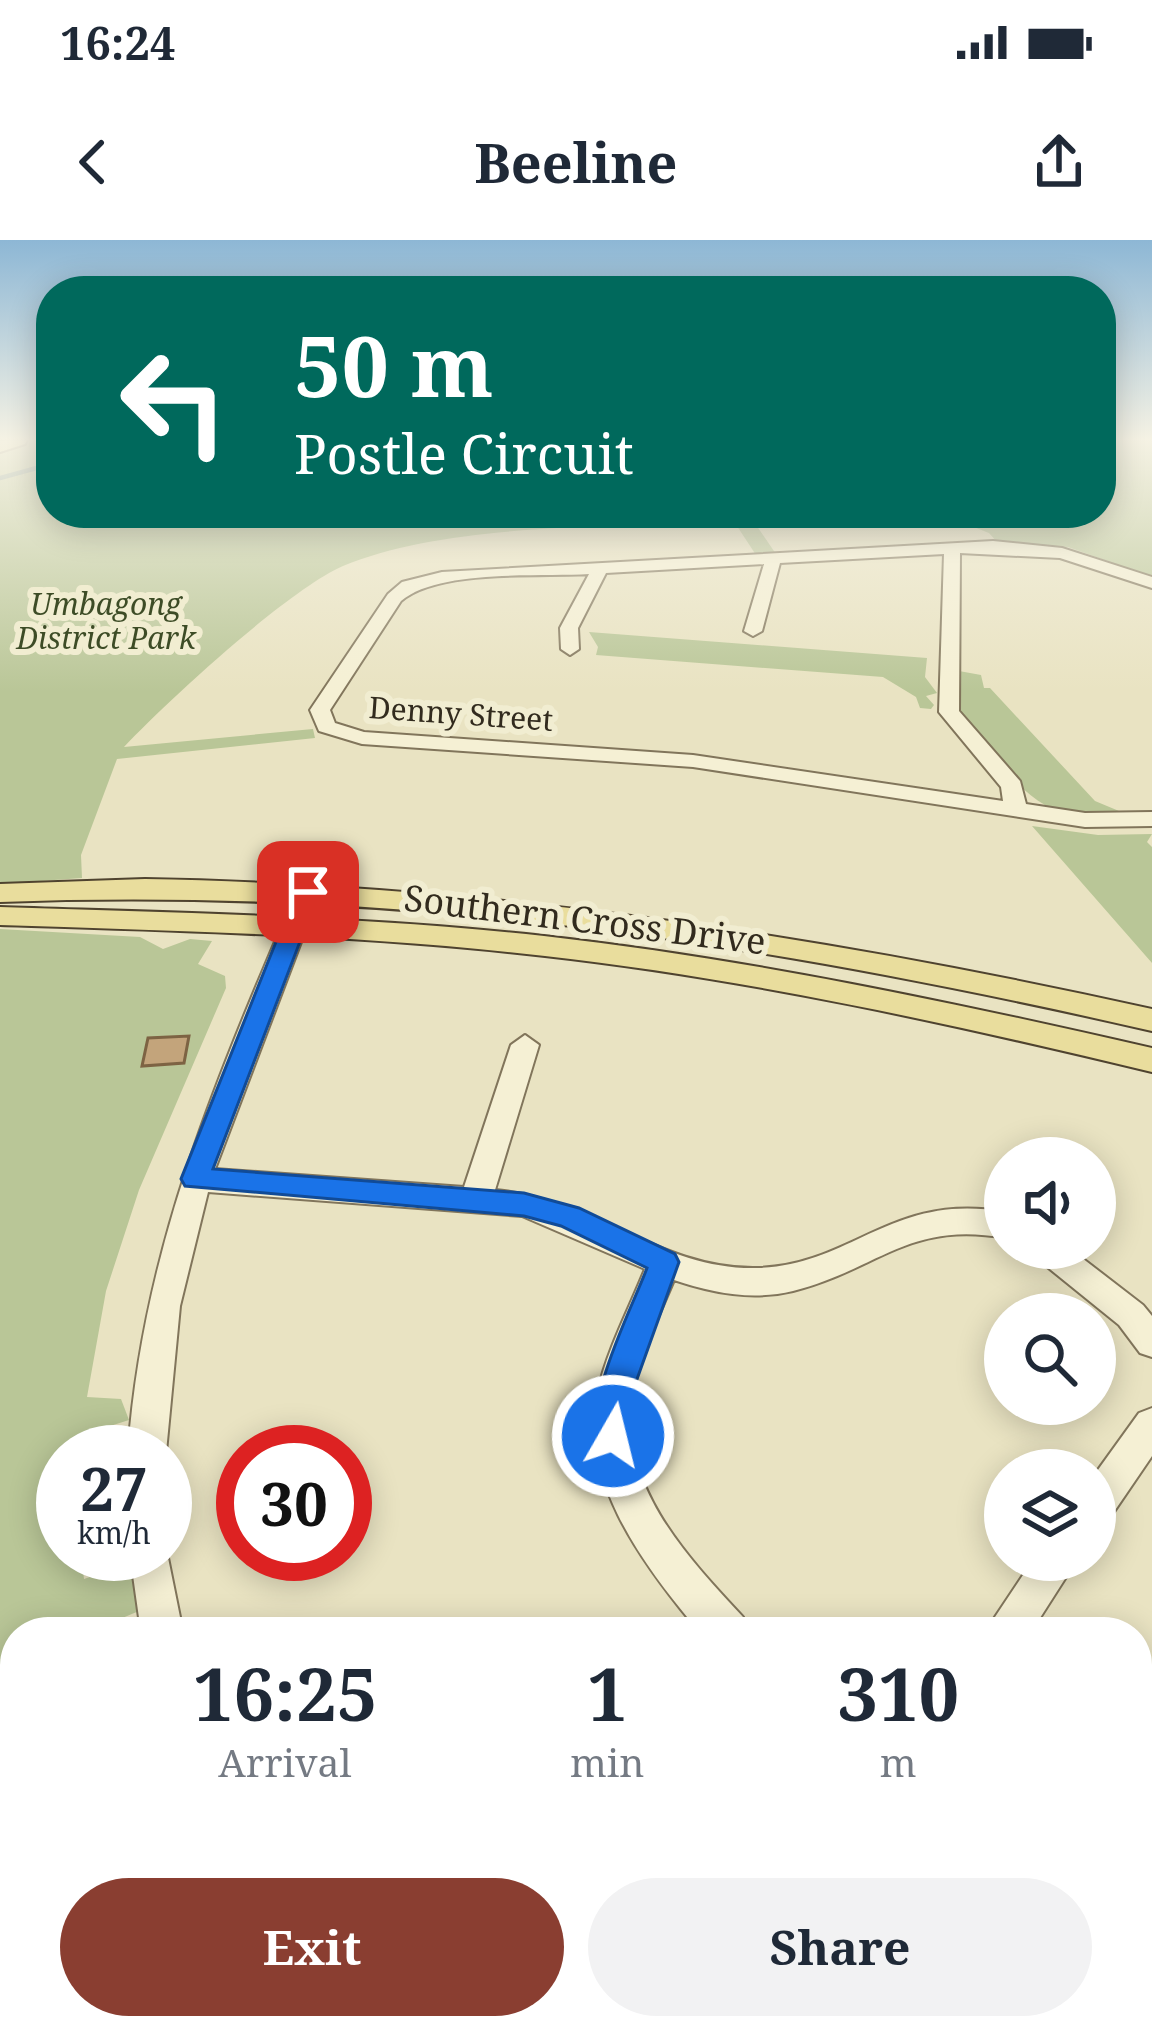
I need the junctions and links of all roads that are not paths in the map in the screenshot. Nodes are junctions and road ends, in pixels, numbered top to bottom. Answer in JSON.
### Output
{"nodes":[{"id":1,"x":952,"y":548,"type":"junction"},
{"id":2,"x":770,"y":558,"type":"junction"},
{"id":3,"x":596,"y":568,"type":"junction"},
{"id":4,"x":1152,"y":583,"type":"edge"},
{"id":5,"x":753,"y":631,"type":"dead end"},
{"id":6,"x":570,"y":649,"type":"dead end"},
{"id":7,"x":1016,"y":810,"type":"junction"},
{"id":8,"x":1152,"y":819,"type":"edge"},
{"id":9,"x":308,"y":892,"type":"junction"},
{"id":10,"x":0,"y":893,"type":"edge"},
{"id":11,"x":0,"y":916,"type":"edge"},
{"id":12,"x":294,"y":925,"type":"junction"},
{"id":13,"x":685,"y":930,"type":"junction"},
{"id":14,"x":675,"y":965,"type":"junction"},
{"id":15,"x":1152,"y":1020,"type":"edge"},
{"id":16,"x":525,"y":1045,"type":"dead end"},
{"id":17,"x":1152,"y":1060,"type":"edge"},
{"id":18,"x":195,"y":1179,"type":"junction"},
{"id":19,"x":476,"y":1199,"type":"junction"},
{"id":20,"x":984,"y":1219,"type":"edge"},
{"id":21,"x":664,"y":1262,"type":"junction"},
{"id":22,"x":1073,"y":1269,"type":"edge"},
{"id":23,"x":1152,"y":1342,"type":"edge"},
{"id":24,"x":148,"y":1425,"type":"edge"},
{"id":25,"x":1152,"y":1425,"type":"edge"},
{"id":26,"x":1116,"y":1476,"type":"edge"},
{"id":27,"x":154,"y":1581,"type":"edge"},
{"id":28,"x":1042,"y":1581,"type":"edge"},
{"id":29,"x":160,"y":1617,"type":"edge"},
{"id":30,"x":716,"y":1617,"type":"edge"},
{"id":31,"x":1017,"y":1617,"type":"edge"}],
"edges":[{"from":1,"to":2,"type":"street","name":"Denny Street"},
{"from":1,"to":4,"type":"street","name":"Denny Street"},
{"from":1,"to":7,"type":"street"},
{"from":2,"to":3,"type":"street","name":"Denny Street"},
{"from":2,"to":5,"type":"street"},
{"from":3,"to":6,"type":"street"},
{"from":3,"to":7,"type":"street","name":"Denny Street"},
{"from":7,"to":8,"type":"street","name":"Denny Street"},
{"from":9,"to":10,"type":"main road","name":"Southern Cross Drive"},
{"from":9,"to":12,"type":"street"},
{"from":9,"to":13,"type":"main road","name":"Southern Cross Drive"},
{"from":11,"to":12,"type":"main road","name":"Southern Cross Drive"},
{"from":12,"to":14,"type":"main road","name":"Southern Cross Drive"},
{"from":12,"to":18,"type":"street"},
{"from":13,"to":14,"type":"main road"},
{"from":13,"to":15,"type":"main road","name":"Southern Cross Drive"},
{"from":14,"to":17,"type":"main road","name":"Southern Cross Drive"},
{"from":16,"to":19,"type":"street"},
{"from":18,"to":19,"type":"street"},
{"from":18,"to":24,"type":"street"},
{"from":19,"to":21,"type":"street"},
{"from":20,"to":21,"type":"street"},
{"from":21,"to":30,"type":"street"},
{"from":22,"to":23,"type":"street"},
{"from":25,"to":26,"type":"street"},
{"from":27,"to":29,"type":"street"},
{"from":28,"to":31,"type":"street"}]}
